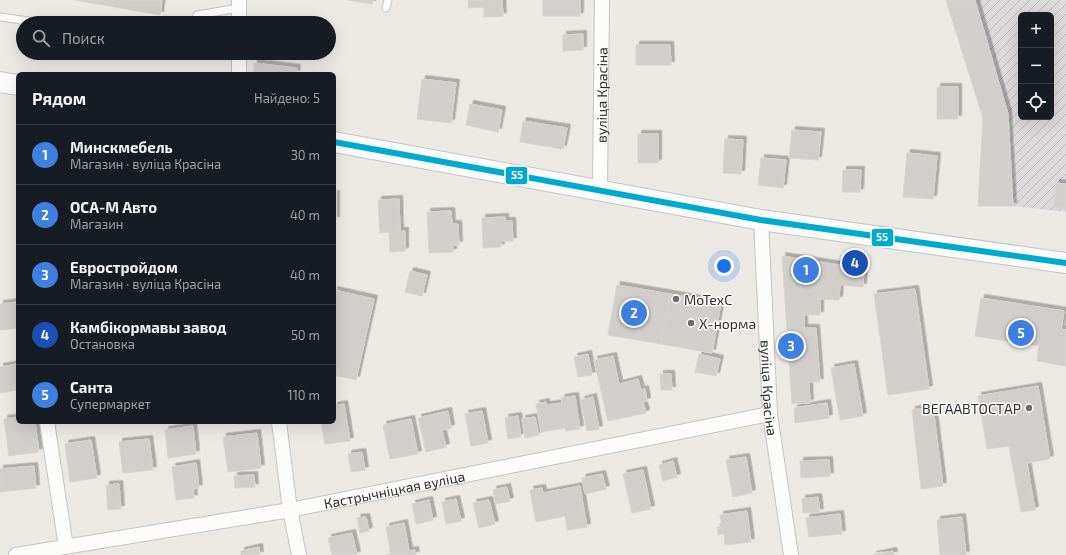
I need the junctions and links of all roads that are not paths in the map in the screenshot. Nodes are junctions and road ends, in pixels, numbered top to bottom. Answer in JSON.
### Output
{"nodes":[{"id":1,"x":388,"y":0,"type":"edge"},
{"id":2,"x":602,"y":0,"type":"edge"},
{"id":3,"x":239,"y":4,"type":"edge"},
{"id":4,"x":386,"y":8,"type":"dead end"},
{"id":5,"x":198,"y":16,"type":"edge"},
{"id":6,"x":239,"y":16,"type":"edge"},
{"id":7,"x":0,"y":17,"type":"edge"},
{"id":8,"x":16,"y":19,"type":"edge"},
{"id":9,"x":239,"y":60,"type":"edge"},
{"id":10,"x":239,"y":72,"type":"edge"},
{"id":11,"x":0,"y":82,"type":"edge"},
{"id":12,"x":16,"y":85,"type":"edge"},
{"id":13,"x":336,"y":142,"type":"edge"},
{"id":14,"x":600,"y":190,"type":"junction"},
{"id":15,"x":761,"y":220,"type":"junction"},
{"id":16,"x":1066,"y":263,"type":"edge"},
{"id":17,"x":770,"y":414,"type":"junction"},
{"id":18,"x":47,"y":424,"type":"edge"},
{"id":19,"x":279,"y":424,"type":"edge"},
{"id":20,"x":290,"y":510,"type":"junction"},
{"id":21,"x":66,"y":547,"type":"junction"},
{"id":22,"x":16,"y":555,"type":"edge"},
{"id":23,"x":299,"y":555,"type":"edge"},
{"id":24,"x":791,"y":555,"type":"edge"}],
"edges":[{"from":1,"to":4,"type":"lane"},
{"from":2,"to":14,"type":"street","name":"вуліца Красіна"},
{"from":3,"to":5,"type":"lane"},
{"from":3,"to":6,"type":"street"},
{"from":7,"to":8,"type":"lane"},
{"from":9,"to":10,"type":"street"},
{"from":11,"to":12,"type":"main road"},
{"from":13,"to":14,"type":"main road"},
{"from":14,"to":15,"type":"main road"},
{"from":15,"to":16,"type":"main road"},
{"from":15,"to":17,"type":"street","name":"вуліца Красіна"},
{"from":17,"to":20,"type":"street","name":"Кастрычніцкая вуліца"},
{"from":17,"to":24,"type":"street","name":"вуліца Красіна"},
{"from":18,"to":21,"type":"street"},
{"from":19,"to":20,"type":"street"},
{"from":20,"to":21,"type":"street","name":"Кастрычніцкая вуліца"},
{"from":20,"to":23,"type":"street"},
{"from":21,"to":22,"type":"street","name":"Кастрычніцкая вуліца"}]}
